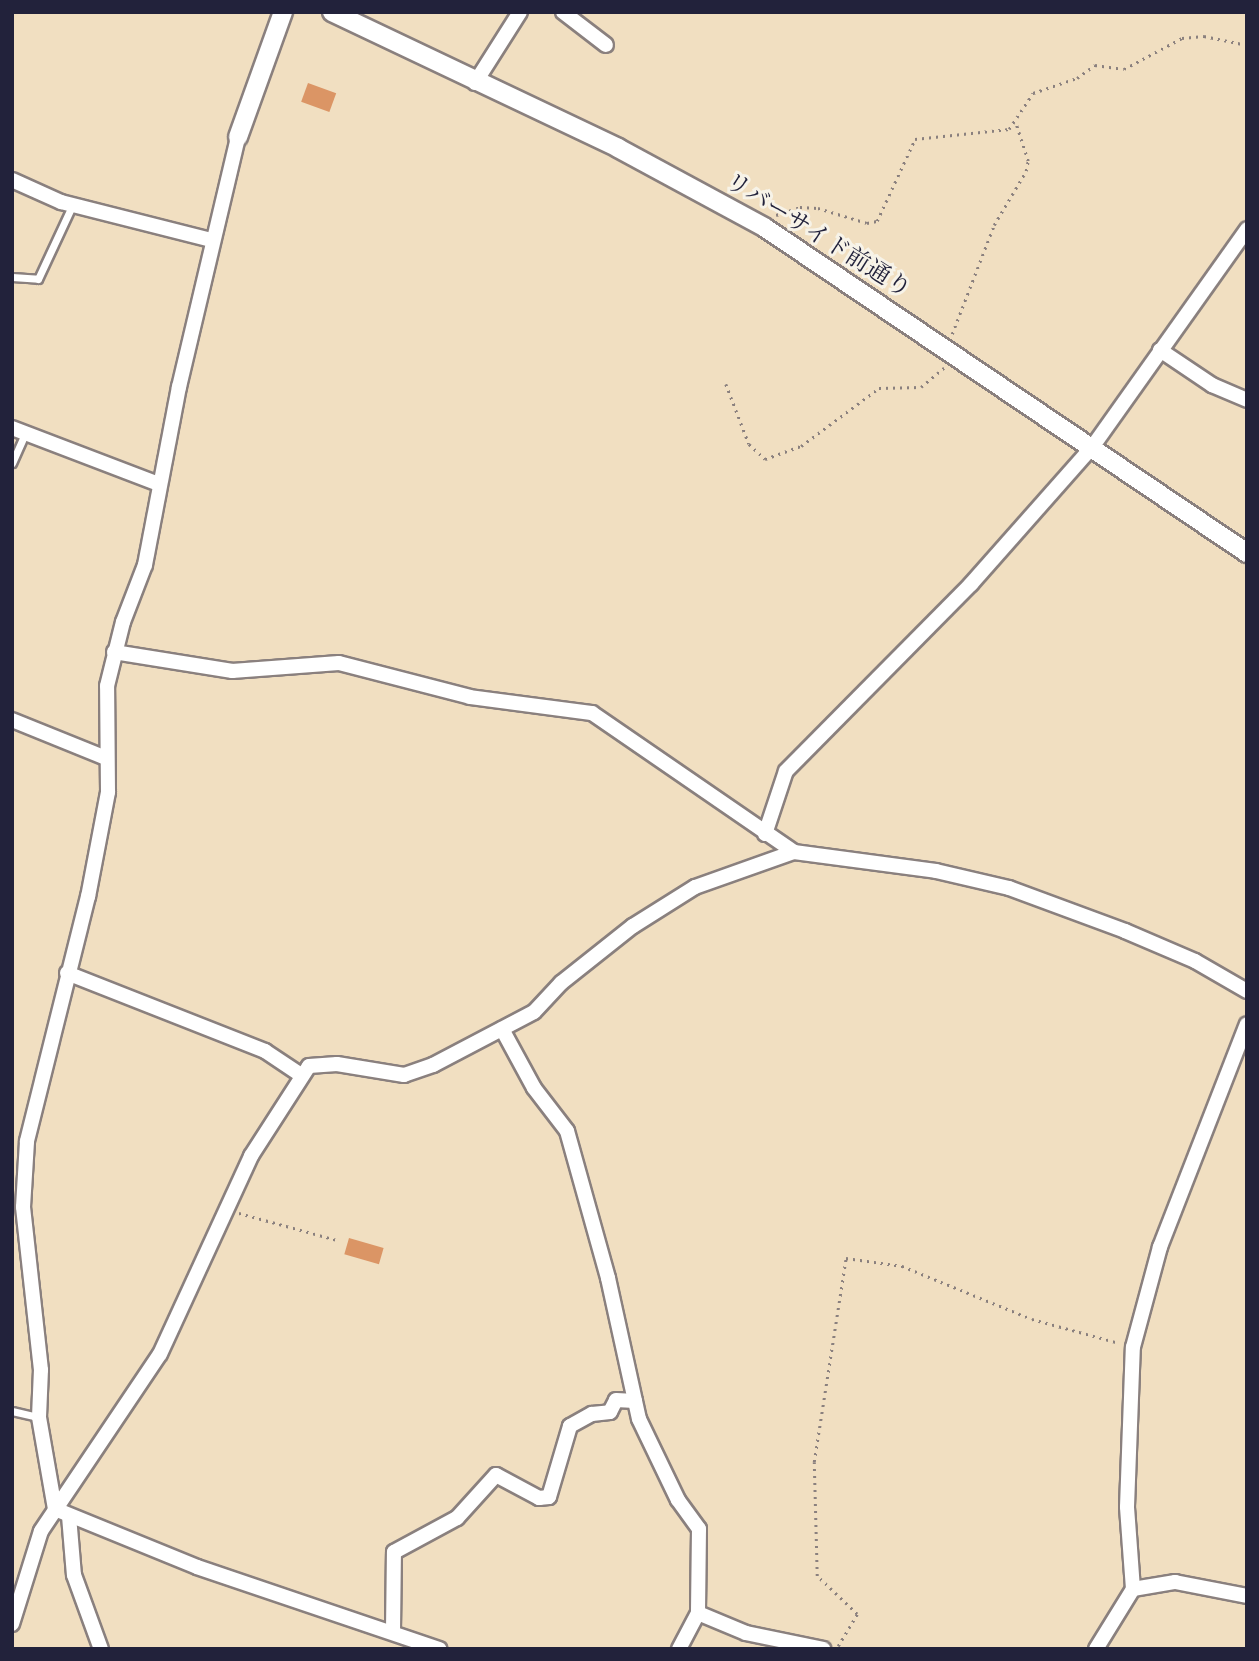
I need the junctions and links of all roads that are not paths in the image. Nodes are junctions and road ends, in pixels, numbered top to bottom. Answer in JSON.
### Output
{"nodes":[{"id":1,"x":283,"y":12,"type":"edge"},
{"id":2,"x":332,"y":12,"type":"edge"},
{"id":3,"x":520,"y":12,"type":"edge"},
{"id":4,"x":564,"y":12,"type":"edge"},
{"id":5,"x":606,"y":45,"type":"dead end"},
{"id":6,"x":475,"y":83,"type":"junction"},
{"id":7,"x":238,"y":137,"type":"joint"},
{"id":8,"x":12,"y":180,"type":"edge"},
{"id":9,"x":73,"y":205,"type":"junction"},
{"id":10,"x":1247,"y":229,"type":"edge"},
{"id":11,"x":211,"y":240,"type":"junction"},
{"id":12,"x":12,"y":277,"type":"edge"},
{"id":13,"x":1160,"y":349,"type":"junction"},
{"id":14,"x":1247,"y":400,"type":"edge"},
{"id":15,"x":19,"y":431,"type":"edge"},
{"id":16,"x":1093,"y":446,"type":"junction"},
{"id":17,"x":12,"y":463,"type":"edge"},
{"id":18,"x":159,"y":484,"type":"junction"},
{"id":19,"x":1247,"y":553,"type":"edge"},
{"id":20,"x":114,"y":652,"type":"junction"},
{"id":21,"x":12,"y":720,"type":"edge"},
{"id":22,"x":106,"y":758,"type":"junction"},
{"id":23,"x":765,"y":834,"type":"junction"},
{"id":24,"x":794,"y":852,"type":"junction"},
{"id":25,"x":67,"y":973,"type":"junction"},
{"id":26,"x":1247,"y":991,"type":"edge"},
{"id":27,"x":1247,"y":1024,"type":"edge"},
{"id":28,"x":502,"y":1029,"type":"junction"},
{"id":29,"x":301,"y":1075,"type":"junction"},
{"id":30,"x":18,"y":1213,"type":"edge"},
{"id":31,"x":635,"y":1401,"type":"junction"},
{"id":32,"x":12,"y":1411,"type":"edge"},
{"id":33,"x":39,"y":1417,"type":"junction"},
{"id":34,"x":55,"y":1509,"type":"junction"},
{"id":35,"x":69,"y":1516,"type":"junction"},
{"id":36,"x":1133,"y":1589,"type":"junction"},
{"id":37,"x":1247,"y":1596,"type":"edge"},
{"id":38,"x":698,"y":1612,"type":"junction"},
{"id":39,"x":12,"y":1624,"type":"edge"},
{"id":40,"x":393,"y":1630,"type":"junction"},
{"id":41,"x":101,"y":1649,"type":"edge"},
{"id":42,"x":439,"y":1649,"type":"edge"},
{"id":43,"x":679,"y":1649,"type":"edge"},
{"id":44,"x":823,"y":1649,"type":"edge"},
{"id":45,"x":1096,"y":1649,"type":"edge"}],
"edges":[{"from":1,"to":7,"type":"street"},
{"from":2,"to":6,"type":"street","name":"リバーサイド前通り"},
{"from":3,"to":6,"type":"street"},
{"from":4,"to":5,"type":"street"},
{"from":6,"to":16,"type":"street","name":"リバーサイド前通り"},
{"from":7,"to":11,"type":"street"},
{"from":8,"to":9,"type":"street"},
{"from":9,"to":11,"type":"street"},
{"from":9,"to":12,"type":"lane"},
{"from":10,"to":13,"type":"street"},
{"from":11,"to":18,"type":"street"},
{"from":13,"to":14,"type":"street"},
{"from":13,"to":16,"type":"street"},
{"from":15,"to":17,"type":"lane"},
{"from":15,"to":18,"type":"street"},
{"from":16,"to":19,"type":"street","name":"リバーサイド前通り"},
{"from":16,"to":23,"type":"street"},
{"from":18,"to":20,"type":"street"},
{"from":20,"to":22,"type":"street"},
{"from":20,"to":23,"type":"street"},
{"from":21,"to":22,"type":"street"},
{"from":22,"to":25,"type":"street"},
{"from":23,"to":24,"type":"street"},
{"from":24,"to":26,"type":"street"},
{"from":24,"to":28,"type":"street"},
{"from":25,"to":29,"type":"street"},
{"from":25,"to":30,"type":"street"},
{"from":27,"to":36,"type":"street"},
{"from":28,"to":29,"type":"street"},
{"from":28,"to":31,"type":"street"},
{"from":29,"to":34,"type":"street"},
{"from":30,"to":33,"type":"street"},
{"from":31,"to":38,"type":"street"},
{"from":31,"to":40,"type":"street"},
{"from":32,"to":33,"type":"lane"},
{"from":33,"to":34,"type":"street"},
{"from":34,"to":35,"type":"street"},
{"from":34,"to":39,"type":"street"},
{"from":35,"to":40,"type":"street"},
{"from":35,"to":41,"type":"street"},
{"from":36,"to":37,"type":"street"},
{"from":36,"to":45,"type":"street"},
{"from":38,"to":43,"type":"street"},
{"from":38,"to":44,"type":"street"},
{"from":40,"to":42,"type":"street"}]}
